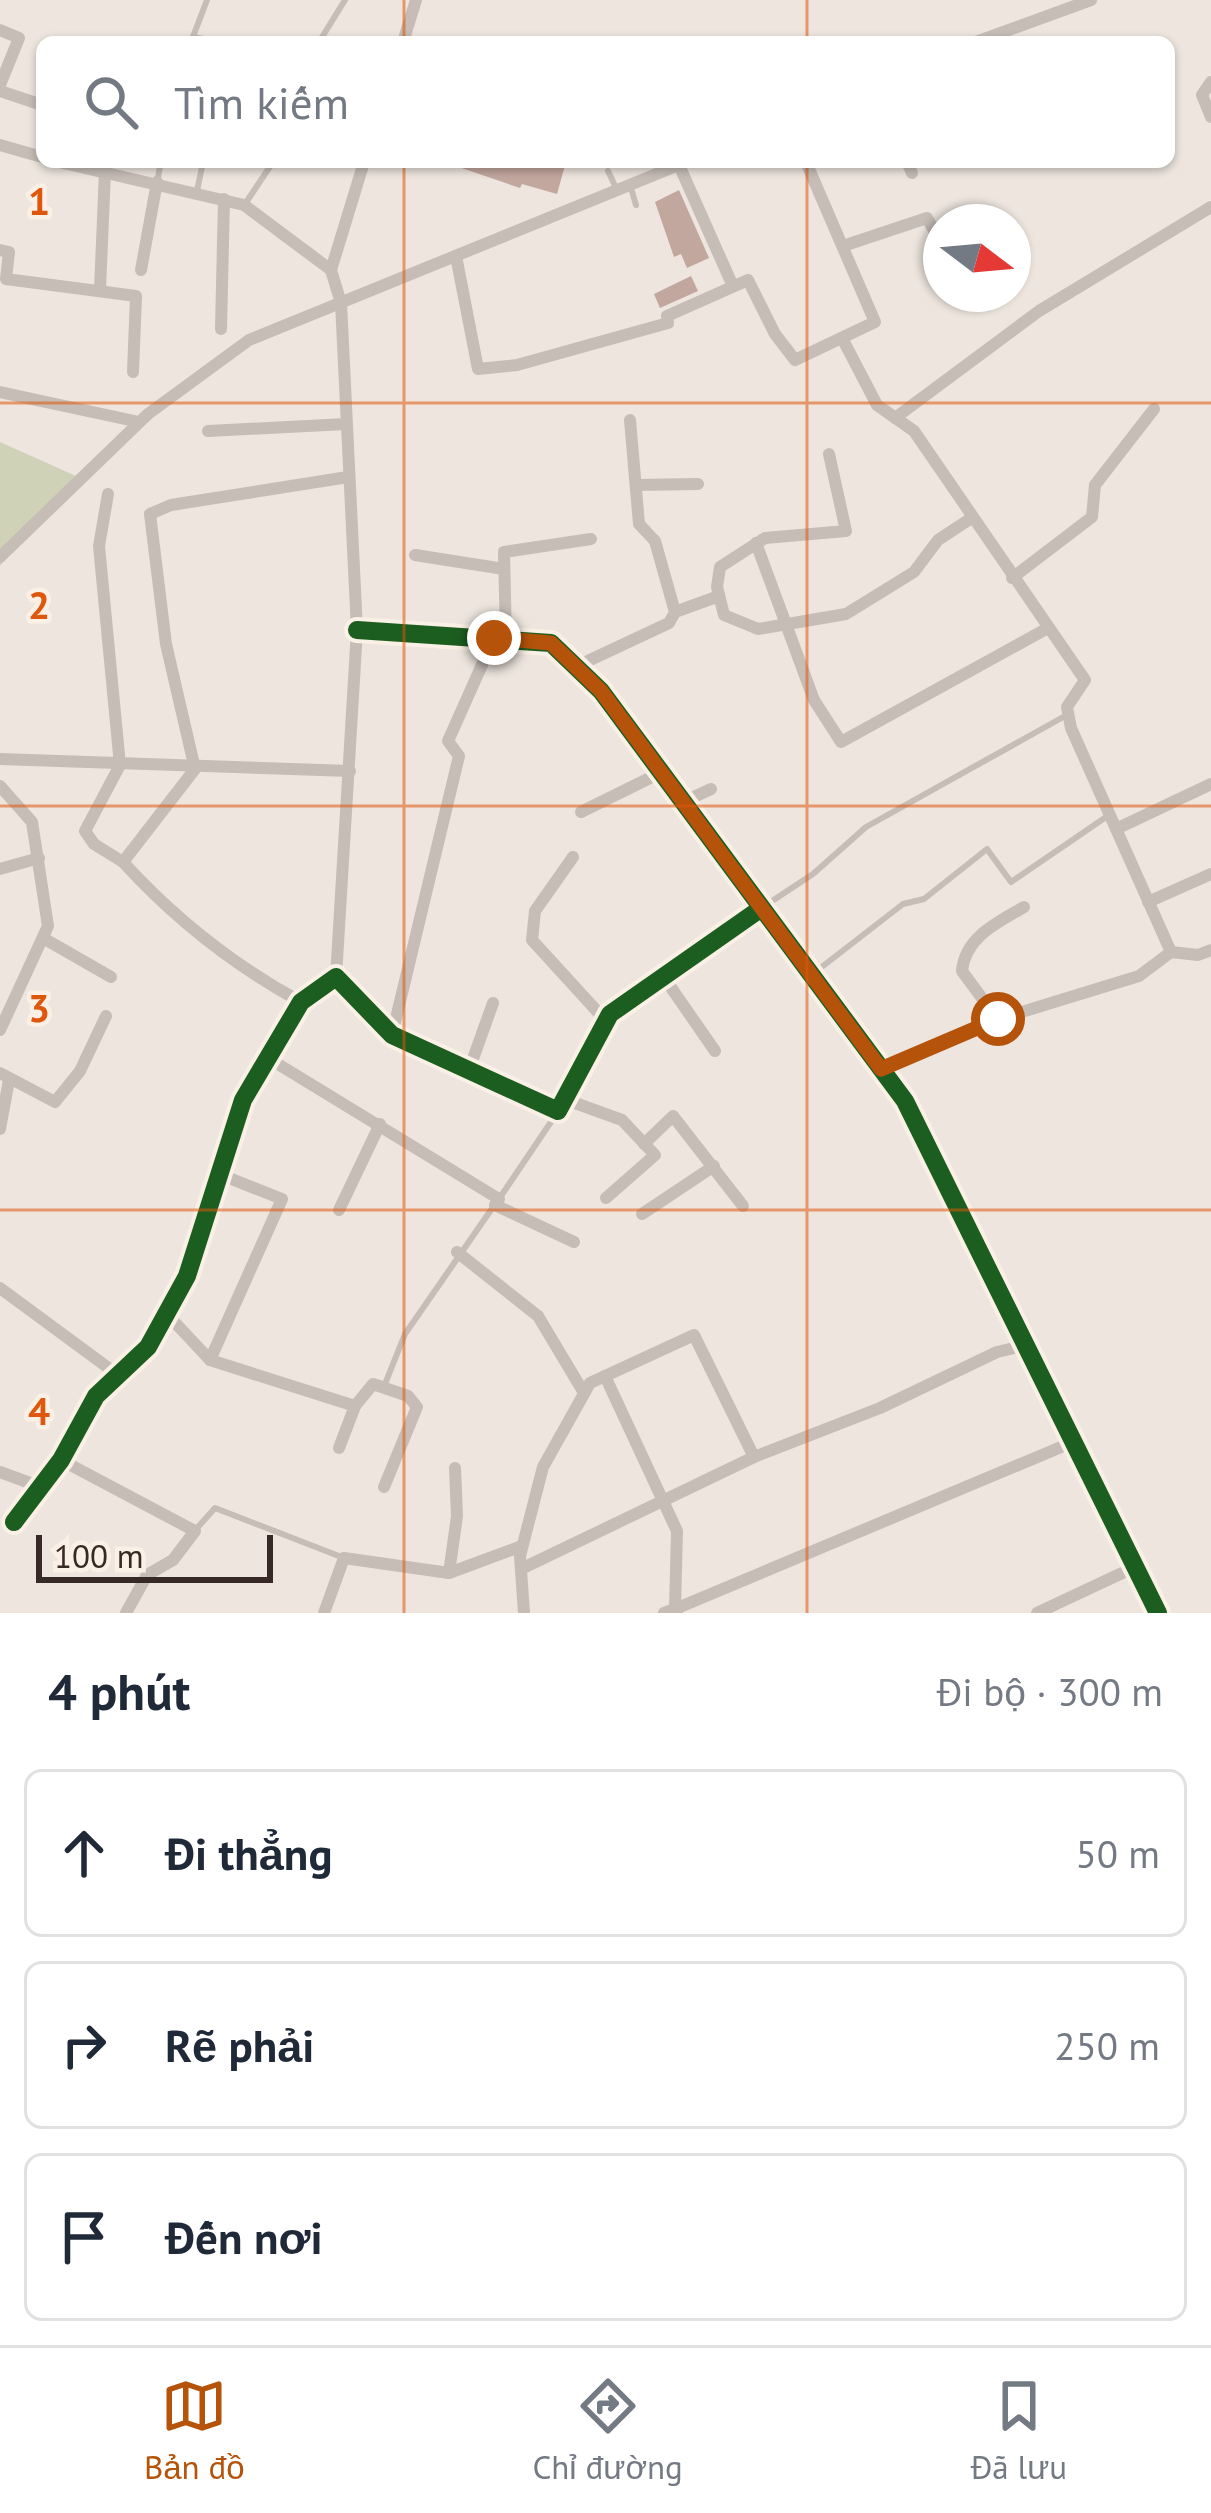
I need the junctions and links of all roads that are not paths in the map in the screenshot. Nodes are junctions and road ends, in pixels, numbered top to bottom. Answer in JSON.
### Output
{"nodes":[{"id":1,"x":207,"y":0,"type":"edge"},
{"id":2,"x":345,"y":0,"type":"edge"},
{"id":3,"x":416,"y":0,"type":"edge"},
{"id":4,"x":1091,"y":0,"type":"edge"},
{"id":5,"x":0,"y":30,"type":"edge"},
{"id":6,"x":193,"y":36,"type":"edge"},
{"id":7,"x":323,"y":36,"type":"edge"},
{"id":8,"x":406,"y":36,"type":"edge"},
{"id":9,"x":992,"y":36,"type":"edge"},
{"id":10,"x":1211,"y":82,"type":"edge"},
{"id":11,"x":0,"y":88,"type":"edge"},
{"id":12,"x":36,"y":103,"type":"edge"},
{"id":13,"x":1211,"y":117,"type":"edge"},
{"id":14,"x":0,"y":145,"type":"edge"},
{"id":15,"x":36,"y":155,"type":"edge"},
{"id":16,"x":87,"y":168,"type":"edge"},
{"id":17,"x":160,"y":168,"type":"edge"},
{"id":18,"x":202,"y":168,"type":"edge"},
{"id":19,"x":269,"y":168,"type":"edge"},
{"id":20,"x":362,"y":168,"type":"edge"},
{"id":21,"x":670,"y":168,"type":"edge"},
{"id":22,"x":684,"y":168,"type":"edge"},
{"id":23,"x":809,"y":168,"type":"edge"},
{"id":24,"x":608,"y":171,"type":"dead end"},
{"id":25,"x":105,"y":172,"type":"junction"},
{"id":26,"x":157,"y":182,"type":"junction"},
{"id":27,"x":623,"y":188,"type":"junction"},
{"id":28,"x":196,"y":191,"type":"junction"},
{"id":29,"x":224,"y":199,"type":"junction"},
{"id":30,"x":244,"y":205,"type":"junction"},
{"id":31,"x":636,"y":205,"type":"dead end"},
{"id":32,"x":1211,"y":207,"type":"edge"},
{"id":33,"x":923,"y":219,"type":"edge"},
{"id":34,"x":843,"y":246,"type":"junction"},
{"id":35,"x":0,"y":250,"type":"edge"},
{"id":36,"x":456,"y":256,"type":"junction"},
{"id":37,"x":141,"y":270,"type":"dead end"},
{"id":38,"x":331,"y":270,"type":"junction"},
{"id":39,"x":732,"y":284,"type":"junction"},
{"id":40,"x":100,"y":289,"type":"junction"},
{"id":41,"x":341,"y":303,"type":"junction"},
{"id":42,"x":221,"y":329,"type":"dead end"},
{"id":43,"x":842,"y":338,"type":"junction"},
{"id":44,"x":133,"y":372,"type":"dead end"},
{"id":45,"x":0,"y":392,"type":"edge"},
{"id":46,"x":1154,"y":409,"type":"dead end"},
{"id":47,"x":895,"y":418,"type":"junction"},
{"id":48,"x":631,"y":420,"type":"dead end"},
{"id":49,"x":139,"y":422,"type":"junction"},
{"id":50,"x":346,"y":424,"type":"junction"},
{"id":51,"x":208,"y":431,"type":"dead end"},
{"id":52,"x":829,"y":454,"type":"dead end"},
{"id":53,"x":348,"y":477,"type":"junction"},
{"id":54,"x":636,"y":484,"type":"junction"},
{"id":55,"x":698,"y":484,"type":"dead end"},
{"id":56,"x":108,"y":494,"type":"dead end"},
{"id":57,"x":970,"y":519,"type":"junction"},
{"id":58,"x":591,"y":539,"type":"dead end"},
{"id":59,"x":756,"y":543,"type":"junction"},
{"id":60,"x":415,"y":555,"type":"dead end"},
{"id":61,"x":0,"y":557,"type":"edge"},
{"id":62,"x":504,"y":569,"type":"junction"},
{"id":63,"x":1012,"y":578,"type":"junction"},
{"id":64,"x":719,"y":596,"type":"junction"},
{"id":65,"x":675,"y":612,"type":"junction"},
{"id":66,"x":786,"y":625,"type":"junction"},
{"id":67,"x":1048,"y":628,"type":"junction"},
{"id":68,"x":357,"y":630,"type":"junction"},
{"id":69,"x":500,"y":639,"type":"junction"},
{"id":70,"x":575,"y":667,"type":"junction"},
{"id":71,"x":1068,"y":715,"type":"junction"},
{"id":72,"x":0,"y":759,"type":"edge"},
{"id":73,"x":120,"y":765,"type":"junction"},
{"id":74,"x":195,"y":769,"type":"junction"},
{"id":75,"x":350,"y":771,"type":"junction"},
{"id":76,"x":662,"y":772,"type":"junction"},
{"id":77,"x":1211,"y":784,"type":"edge"},
{"id":78,"x":0,"y":786,"type":"edge"},
{"id":79,"x":711,"y":789,"type":"dead end"},
{"id":80,"x":683,"y":802,"type":"junction"},
{"id":81,"x":581,"y":812,"type":"dead end"},
{"id":82,"x":1109,"y":814,"type":"junction"},
{"id":83,"x":1116,"y":829,"type":"junction"},
{"id":84,"x":573,"y":857,"type":"dead end"},
{"id":85,"x":39,"y":858,"type":"junction"},
{"id":86,"x":123,"y":862,"type":"junction"},
{"id":87,"x":0,"y":869,"type":"edge"},
{"id":88,"x":1211,"y":874,"type":"edge"},
{"id":89,"x":1148,"y":902,"type":"junction"},
{"id":90,"x":1024,"y":907,"type":"dead end"},
{"id":91,"x":760,"y":909,"type":"junction"},
{"id":92,"x":43,"y":938,"type":"junction"},
{"id":93,"x":1211,"y":950,"type":"edge"},
{"id":94,"x":1171,"y":952,"type":"junction"},
{"id":95,"x":813,"y":974,"type":"junction"},
{"id":96,"x":663,"y":976,"type":"junction"},
{"id":97,"x":111,"y":977,"type":"dead end"},
{"id":98,"x":336,"y":977,"type":"junction"},
{"id":99,"x":302,"y":1002,"type":"junction"},
{"id":100,"x":493,"y":1003,"type":"dead end"},
{"id":101,"x":106,"y":1016,"type":"dead end"},
{"id":102,"x":998,"y":1019,"type":"junction"},
{"id":103,"x":606,"y":1021,"type":"junction"},
{"id":104,"x":0,"y":1030,"type":"edge"},
{"id":105,"x":392,"y":1035,"type":"junction"},
{"id":106,"x":716,"y":1052,"type":"dead end"},
{"id":107,"x":268,"y":1058,"type":"junction"},
{"id":108,"x":881,"y":1069,"type":"junction"},
{"id":109,"x":469,"y":1070,"type":"junction"},
{"id":110,"x":5,"y":1077,"type":"edge"},
{"id":111,"x":561,"y":1105,"type":"junction"},
{"id":112,"x":380,"y":1124,"type":"junction"},
{"id":113,"x":0,"y":1129,"type":"edge"},
{"id":114,"x":644,"y":1144,"type":"junction"},
{"id":115,"x":714,"y":1166,"type":"junction"},
{"id":116,"x":220,"y":1174,"type":"junction"},
{"id":117,"x":607,"y":1198,"type":"dead end"},
{"id":118,"x":497,"y":1202,"type":"junction"},
{"id":119,"x":743,"y":1205,"type":"dead end"},
{"id":120,"x":339,"y":1210,"type":"dead end"},
{"id":121,"x":642,"y":1214,"type":"dead end"},
{"id":122,"x":574,"y":1242,"type":"dead end"},
{"id":123,"x":457,"y":1252,"type":"junction"},
{"id":124,"x":0,"y":1288,"type":"edge"},
{"id":125,"x":166,"y":1313,"type":"junction"},
{"id":126,"x":1023,"y":1346,"type":"junction"},
{"id":127,"x":210,"y":1360,"type":"junction"},
{"id":128,"x":118,"y":1375,"type":"junction"},
{"id":129,"x":604,"y":1376,"type":"junction"},
{"id":130,"x":384,"y":1388,"type":"junction"},
{"id":131,"x":584,"y":1394,"type":"junction"},
{"id":132,"x":355,"y":1406,"type":"junction"},
{"id":133,"x":1073,"y":1442,"type":"junction"},
{"id":134,"x":339,"y":1448,"type":"dead end"},
{"id":135,"x":754,"y":1456,"type":"junction"},
{"id":136,"x":61,"y":1460,"type":"junction"},
{"id":137,"x":455,"y":1468,"type":"dead end"},
{"id":138,"x":0,"y":1472,"type":"edge"},
{"id":139,"x":41,"y":1486,"type":"junction"},
{"id":140,"x":384,"y":1487,"type":"dead end"},
{"id":141,"x":663,"y":1501,"type":"junction"},
{"id":142,"x":14,"y":1522,"type":"dead end"},
{"id":143,"x":195,"y":1532,"type":"junction"},
{"id":144,"x":522,"y":1546,"type":"junction"},
{"id":145,"x":344,"y":1558,"type":"junction"},
{"id":146,"x":1135,"y":1567,"type":"junction"},
{"id":147,"x":520,"y":1570,"type":"junction"},
{"id":148,"x":449,"y":1573,"type":"junction"},
{"id":149,"x":672,"y":1612,"type":"edge"},
{"id":150,"x":126,"y":1613,"type":"edge"},
{"id":151,"x":324,"y":1613,"type":"edge"},
{"id":152,"x":524,"y":1613,"type":"edge"},
{"id":153,"x":1037,"y":1613,"type":"edge"},
{"id":154,"x":1158,"y":1613,"type":"edge"}],
"edges":[{"from":1,"to":6,"type":"lane"},
{"from":2,"to":7,"type":"lane"},
{"from":3,"to":8,"type":"street"},
{"from":4,"to":9,"type":"street"},
{"from":5,"to":11,"type":"street"},
{"from":10,"to":13,"type":"street"},
{"from":11,"to":12,"type":"street"},
{"from":14,"to":15,"type":"street"},
{"from":16,"to":25,"type":"street"},
{"from":17,"to":26,"type":"lane"},
{"from":18,"to":28,"type":"lane"},
{"from":19,"to":30,"type":"lane"},
{"from":20,"to":38,"type":"street"},
{"from":21,"to":27,"type":"street"},
{"from":22,"to":39,"type":"street"},
{"from":23,"to":34,"type":"street"},
{"from":24,"to":27,"type":"lane"},
{"from":25,"to":26,"type":"street"},
{"from":25,"to":40,"type":"street"},
{"from":26,"to":28,"type":"street"},
{"from":26,"to":37,"type":"street"},
{"from":27,"to":31,"type":"lane"},
{"from":27,"to":36,"type":"street"},
{"from":28,"to":29,"type":"street"},
{"from":29,"to":30,"type":"street"},
{"from":29,"to":42,"type":"street"},
{"from":30,"to":38,"type":"street"},
{"from":32,"to":47,"type":"street"},
{"from":33,"to":34,"type":"street"},
{"from":34,"to":43,"type":"street"},
{"from":35,"to":40,"type":"street"},
{"from":36,"to":39,"type":"street"},
{"from":36,"to":41,"type":"street"},
{"from":38,"to":41,"type":"street"},
{"from":39,"to":43,"type":"street"},
{"from":40,"to":44,"type":"street"},
{"from":41,"to":49,"type":"street"},
{"from":41,"to":50,"type":"street"},
{"from":43,"to":47,"type":"street"},
{"from":45,"to":49,"type":"street"},
{"from":46,"to":63,"type":"street"},
{"from":47,"to":57,"type":"street"},
{"from":48,"to":54,"type":"street"},
{"from":49,"to":61,"type":"street"},
{"from":50,"to":51,"type":"street"},
{"from":50,"to":53,"type":"street"},
{"from":52,"to":59,"type":"street"},
{"from":53,"to":68,"type":"street"},
{"from":53,"to":74,"type":"street"},
{"from":54,"to":55,"type":"street"},
{"from":54,"to":65,"type":"street"},
{"from":56,"to":73,"type":"street"},
{"from":57,"to":63,"type":"street"},
{"from":57,"to":66,"type":"street"},
{"from":58,"to":62,"type":"street"},
{"from":59,"to":64,"type":"street"},
{"from":59,"to":66,"type":"street"},
{"from":60,"to":62,"type":"street"},
{"from":62,"to":69,"type":"street"},
{"from":63,"to":67,"type":"street"},
{"from":64,"to":65,"type":"street"},
{"from":64,"to":66,"type":"street"},
{"from":65,"to":70,"type":"street"},
{"from":66,"to":67,"type":"street"},
{"from":67,"to":71,"type":"street"},
{"from":68,"to":69,"type":"street"},
{"from":68,"to":75,"type":"street"},
{"from":69,"to":70,"type":"street"},
{"from":69,"to":105,"type":"street"},
{"from":70,"to":76,"type":"street"},
{"from":71,"to":82,"type":"street"},
{"from":71,"to":91,"type":"lane"},
{"from":72,"to":73,"type":"street"},
{"from":73,"to":74,"type":"street"},
{"from":73,"to":86,"type":"street"},
{"from":74,"to":75,"type":"street"},
{"from":74,"to":86,"type":"street"},
{"from":75,"to":98,"type":"street"},
{"from":76,"to":80,"type":"street"},
{"from":76,"to":81,"type":"street"},
{"from":77,"to":83,"type":"street"},
{"from":78,"to":85,"type":"street"},
{"from":79,"to":80,"type":"street"},
{"from":80,"to":91,"type":"street"},
{"from":82,"to":83,"type":"street"},
{"from":82,"to":95,"type":"lane"},
{"from":83,"to":89,"type":"street"},
{"from":84,"to":103,"type":"street"},
{"from":85,"to":87,"type":"street"},
{"from":85,"to":92,"type":"street"},
{"from":86,"to":99,"type":"street"},
{"from":88,"to":89,"type":"street"},
{"from":89,"to":94,"type":"street"},
{"from":90,"to":102,"type":"street"},
{"from":91,"to":95,"type":"street"},
{"from":91,"to":96,"type":"street"},
{"from":92,"to":97,"type":"street"},
{"from":92,"to":104,"type":"street"},
{"from":93,"to":94,"type":"street"},
{"from":94,"to":102,"type":"street"},
{"from":95,"to":108,"type":"street"},
{"from":96,"to":103,"type":"street"},
{"from":96,"to":106,"type":"street"},
{"from":98,"to":99,"type":"street"},
{"from":98,"to":105,"type":"street"},
{"from":99,"to":107,"type":"street"},
{"from":100,"to":109,"type":"street"},
{"from":101,"to":110,"type":"street"},
{"from":102,"to":108,"type":"street"},
{"from":103,"to":111,"type":"street"},
{"from":105,"to":109,"type":"street"},
{"from":107,"to":112,"type":"street"},
{"from":107,"to":116,"type":"street"},
{"from":108,"to":126,"type":"street"},
{"from":109,"to":111,"type":"street"},
{"from":110,"to":113,"type":"street"},
{"from":111,"to":114,"type":"street"},
{"from":111,"to":118,"type":"lane"},
{"from":112,"to":118,"type":"street"},
{"from":112,"to":120,"type":"street"},
{"from":114,"to":115,"type":"street"},
{"from":114,"to":117,"type":"street"},
{"from":115,"to":119,"type":"street"},
{"from":115,"to":121,"type":"street"},
{"from":116,"to":125,"type":"street"},
{"from":116,"to":127,"type":"street"},
{"from":118,"to":122,"type":"street"},
{"from":118,"to":123,"type":"lane"},
{"from":123,"to":130,"type":"lane"},
{"from":123,"to":131,"type":"street"},
{"from":124,"to":128,"type":"street"},
{"from":125,"to":127,"type":"street"},
{"from":125,"to":128,"type":"street"},
{"from":126,"to":133,"type":"street"},
{"from":126,"to":135,"type":"street"},
{"from":127,"to":132,"type":"street"},
{"from":128,"to":136,"type":"street"},
{"from":129,"to":131,"type":"street"},
{"from":129,"to":135,"type":"street"},
{"from":129,"to":141,"type":"street"},
{"from":130,"to":132,"type":"street"},
{"from":130,"to":140,"type":"street"},
{"from":131,"to":144,"type":"street"},
{"from":132,"to":134,"type":"street"},
{"from":133,"to":146,"type":"street"},
{"from":133,"to":149,"type":"street"},
{"from":135,"to":141,"type":"street"},
{"from":136,"to":139,"type":"street"},
{"from":136,"to":143,"type":"street"},
{"from":137,"to":148,"type":"street"},
{"from":138,"to":139,"type":"street"},
{"from":139,"to":142,"type":"street"},
{"from":141,"to":147,"type":"street"},
{"from":141,"to":149,"type":"street"},
{"from":143,"to":145,"type":"lane"},
{"from":143,"to":150,"type":"street"},
{"from":144,"to":147,"type":"street"},
{"from":144,"to":148,"type":"street"},
{"from":145,"to":148,"type":"street"},
{"from":145,"to":151,"type":"street"},
{"from":146,"to":153,"type":"street"},
{"from":146,"to":154,"type":"street"},
{"from":147,"to":152,"type":"street"}]}
